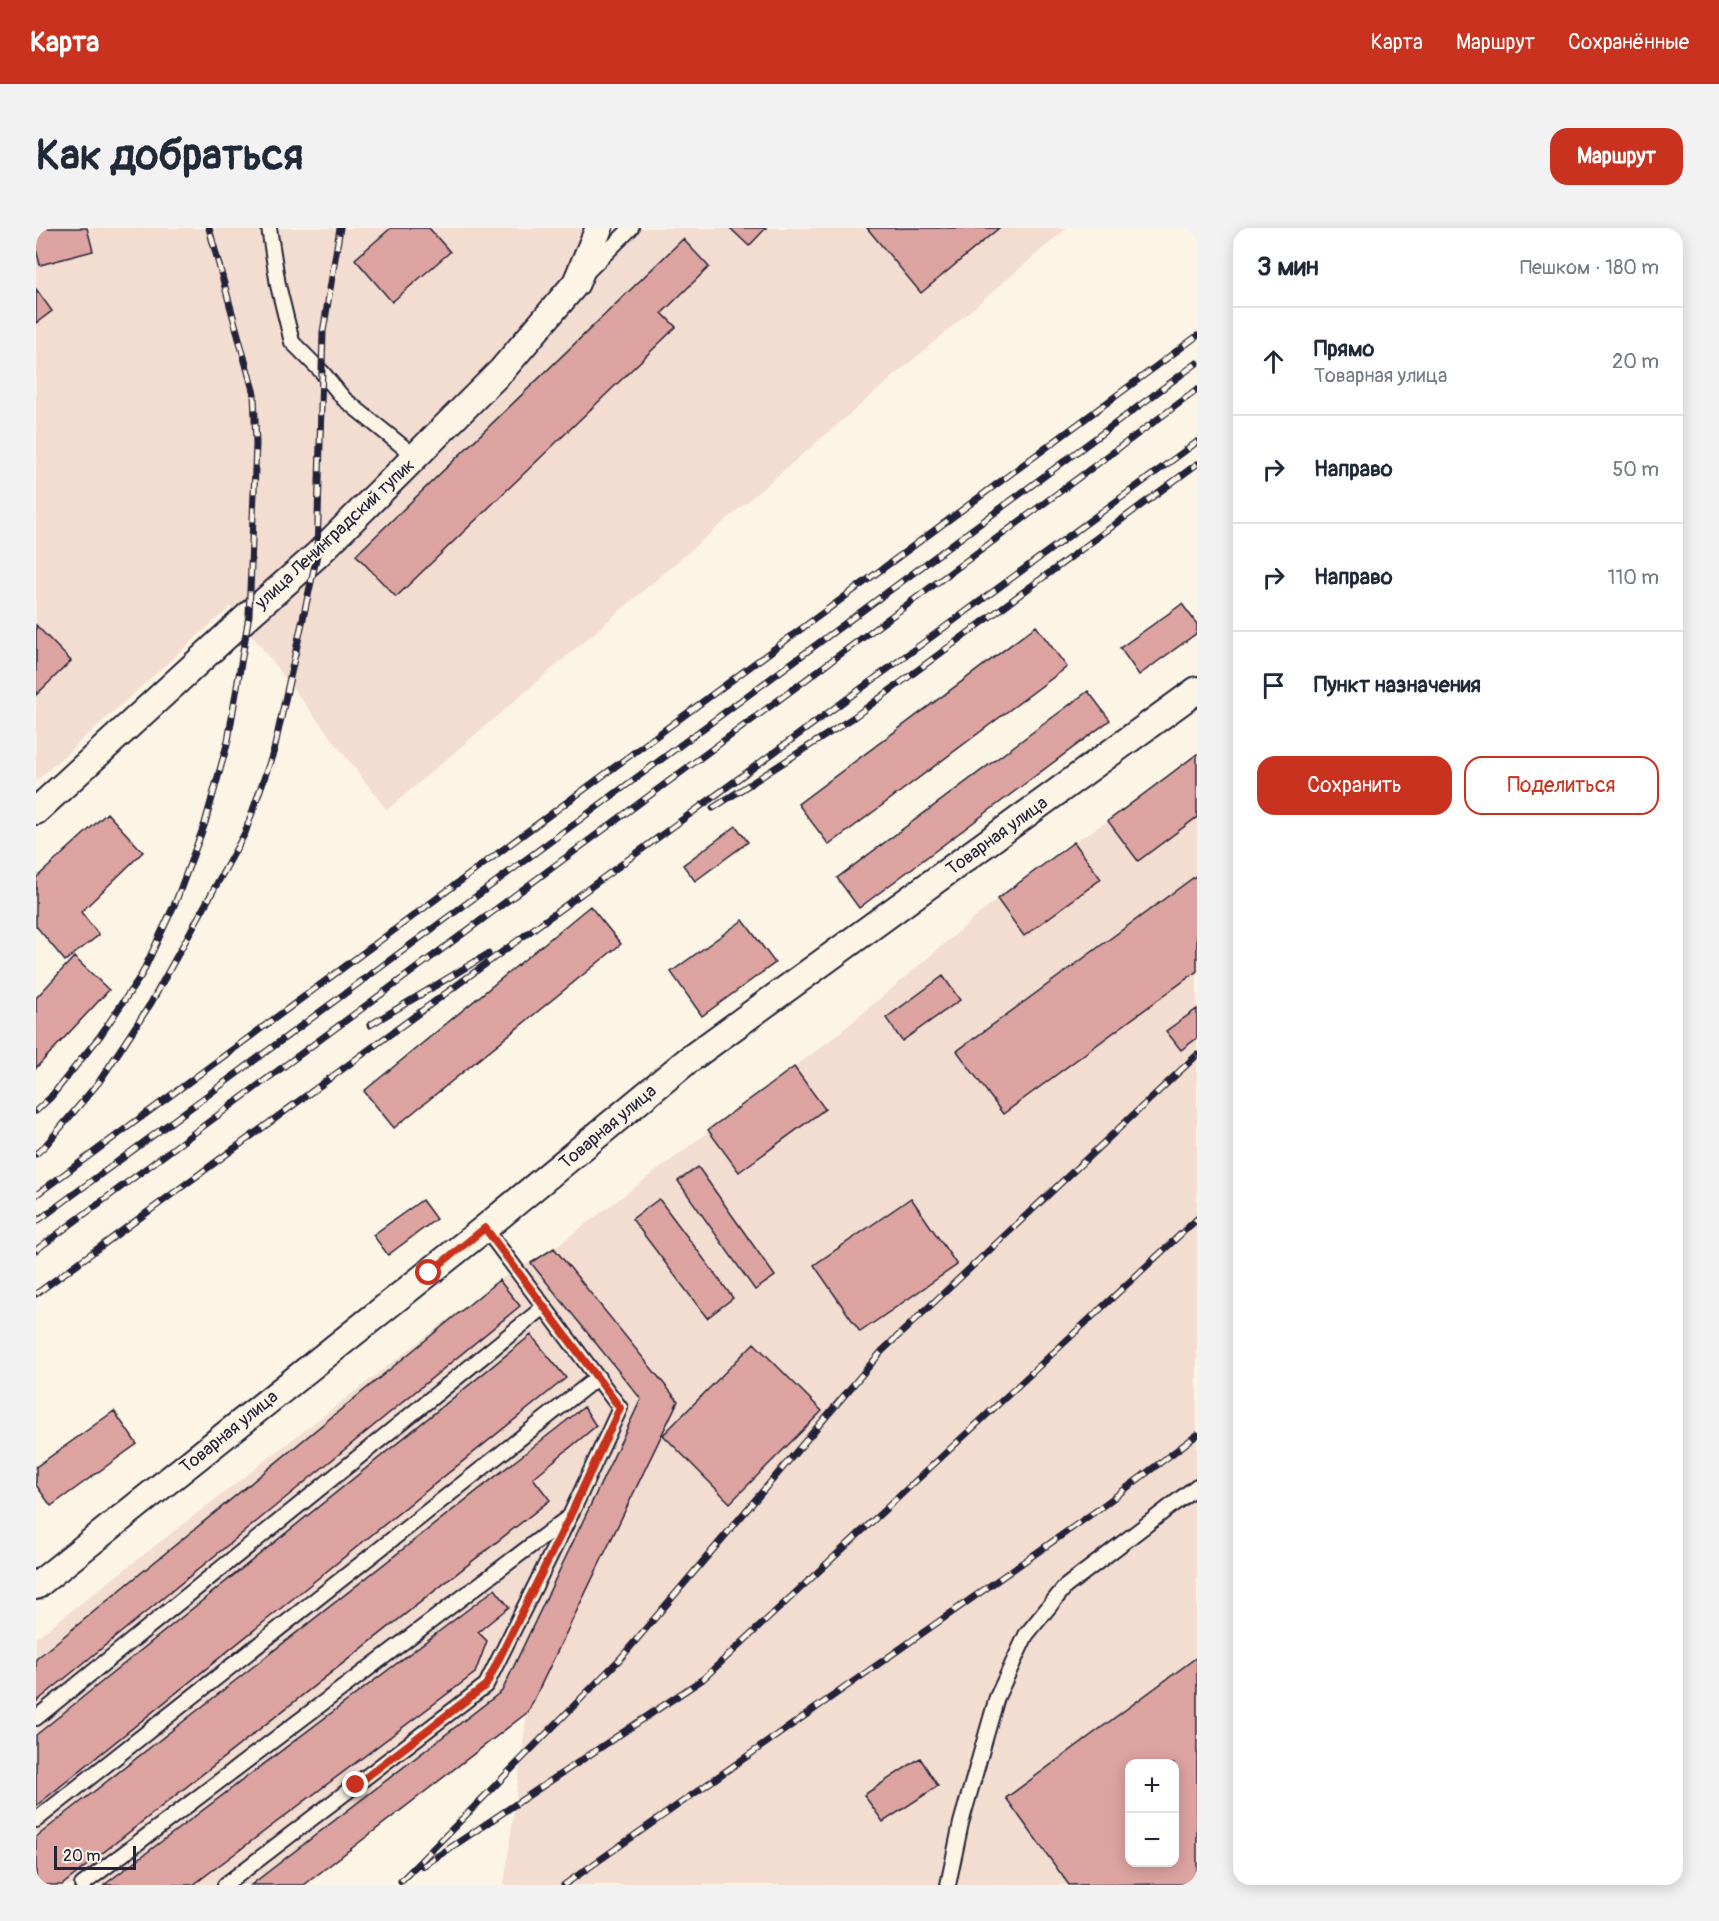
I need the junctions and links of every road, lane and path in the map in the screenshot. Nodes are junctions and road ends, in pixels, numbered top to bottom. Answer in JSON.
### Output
{"nodes":[{"id":1,"x":269,"y":228,"type":"edge"},
{"id":2,"x":599,"y":228,"type":"edge"},
{"id":3,"x":631,"y":228,"type":"edge"},
{"id":4,"x":576,"y":283,"type":"junction"},
{"id":5,"x":417,"y":458,"type":"junction"},
{"id":6,"x":1197,"y":690,"type":"edge"},
{"id":7,"x":36,"y":811,"type":"edge"},
{"id":8,"x":485,"y":1228,"type":"junction"},
{"id":9,"x":544,"y":1307,"type":"junction"},
{"id":10,"x":598,"y":1377,"type":"junction"},
{"id":11,"x":1197,"y":1486,"type":"edge"},
{"id":12,"x":570,"y":1516,"type":"junction"},
{"id":13,"x":36,"y":1586,"type":"edge"},
{"id":14,"x":36,"y":1718,"type":"edge"},
{"id":15,"x":36,"y":1820,"type":"edge"},
{"id":16,"x":82,"y":1885,"type":"edge"},
{"id":17,"x":225,"y":1885,"type":"edge"},
{"id":18,"x":948,"y":1885,"type":"edge"}],
"edges":[{"from":1,"to":5,"type":"lane"},
{"from":2,"to":4,"type":"street","name":"улица Ленинградский тупик"},
{"from":3,"to":4,"type":"lane"},
{"from":4,"to":5,"type":"street","name":"улица Ленинградский тупик"},
{"from":5,"to":7,"type":"street","name":"улица Ленинградский тупик"},
{"from":6,"to":8,"type":"street","name":"Товарная улица"},
{"from":8,"to":9,"type":"lane"},
{"from":8,"to":13,"type":"street","name":"Товарная улица"},
{"from":9,"to":10,"type":"lane"},
{"from":9,"to":14,"type":"lane"},
{"from":10,"to":12,"type":"lane"},
{"from":10,"to":15,"type":"lane"},
{"from":11,"to":18,"type":"lane"},
{"from":12,"to":16,"type":"lane"},
{"from":12,"to":17,"type":"lane"}]}
